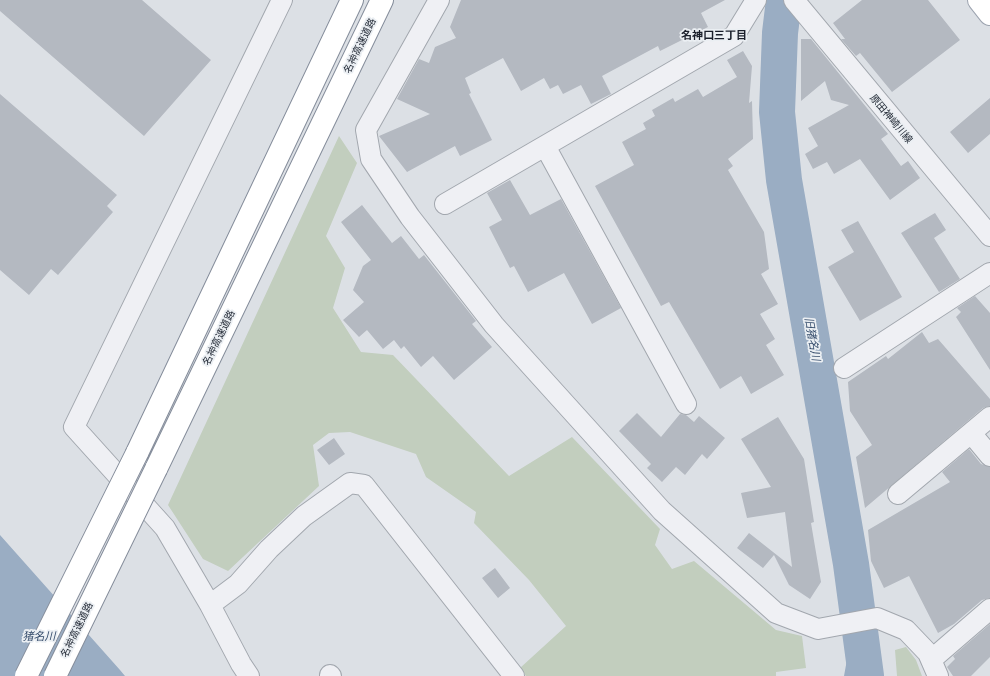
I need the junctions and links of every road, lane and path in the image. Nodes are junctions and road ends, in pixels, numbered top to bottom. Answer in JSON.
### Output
{"nodes":[{"id":1,"x":282,"y":0,"type":"edge"},
{"id":2,"x":352,"y":0,"type":"edge"},
{"id":3,"x":382,"y":0,"type":"edge"},
{"id":4,"x":439,"y":0,"type":"edge"},
{"id":5,"x":756,"y":0,"type":"edge"},
{"id":6,"x":979,"y":0,"type":"edge"},
{"id":7,"x":804,"y":5,"type":"edge"},
{"id":8,"x":990,"y":14,"type":"edge"},
{"id":9,"x":545,"y":146,"type":"junction"},
{"id":10,"x":445,"y":204,"type":"dead end"},
{"id":11,"x":990,"y":236,"type":"edge"},
{"id":12,"x":990,"y":273,"type":"edge"},
{"id":13,"x":844,"y":368,"type":"dead end"},
{"id":14,"x":686,"y":404,"type":"dead end"},
{"id":15,"x":990,"y":417,"type":"edge"},
{"id":16,"x":971,"y":433,"type":"junction"},
{"id":17,"x":990,"y":456,"type":"edge"},
{"id":18,"x":898,"y":494,"type":"dead end"},
{"id":19,"x":210,"y":605,"type":"junction"},
{"id":20,"x":990,"y":609,"type":"edge"},
{"id":21,"x":935,"y":668,"type":"edge"},
{"id":22,"x":26,"y":676,"type":"edge"},
{"id":23,"x":55,"y":676,"type":"edge"},
{"id":24,"x":249,"y":676,"type":"edge"},
{"id":25,"x":514,"y":676,"type":"edge"}],
"edges":[{"from":1,"to":19,"type":"street"},
{"from":2,"to":22,"type":"main road","bridge":true},
{"from":3,"to":23,"type":"main road","name":"名神高速道路","bridge":true},
{"from":4,"to":21,"type":"street"},
{"from":5,"to":9,"type":"street"},
{"from":6,"to":8,"type":"main road"},
{"from":7,"to":11,"type":"street","name":"原田神崎川線"},
{"from":9,"to":10,"type":"street"},
{"from":9,"to":14,"type":"street"},
{"from":12,"to":13,"type":"street"},
{"from":15,"to":16,"type":"street"},
{"from":16,"to":17,"type":"street"},
{"from":16,"to":18,"type":"street"},
{"from":19,"to":24,"type":"street"},
{"from":19,"to":25,"type":"street"},
{"from":20,"to":21,"type":"street"}]}
